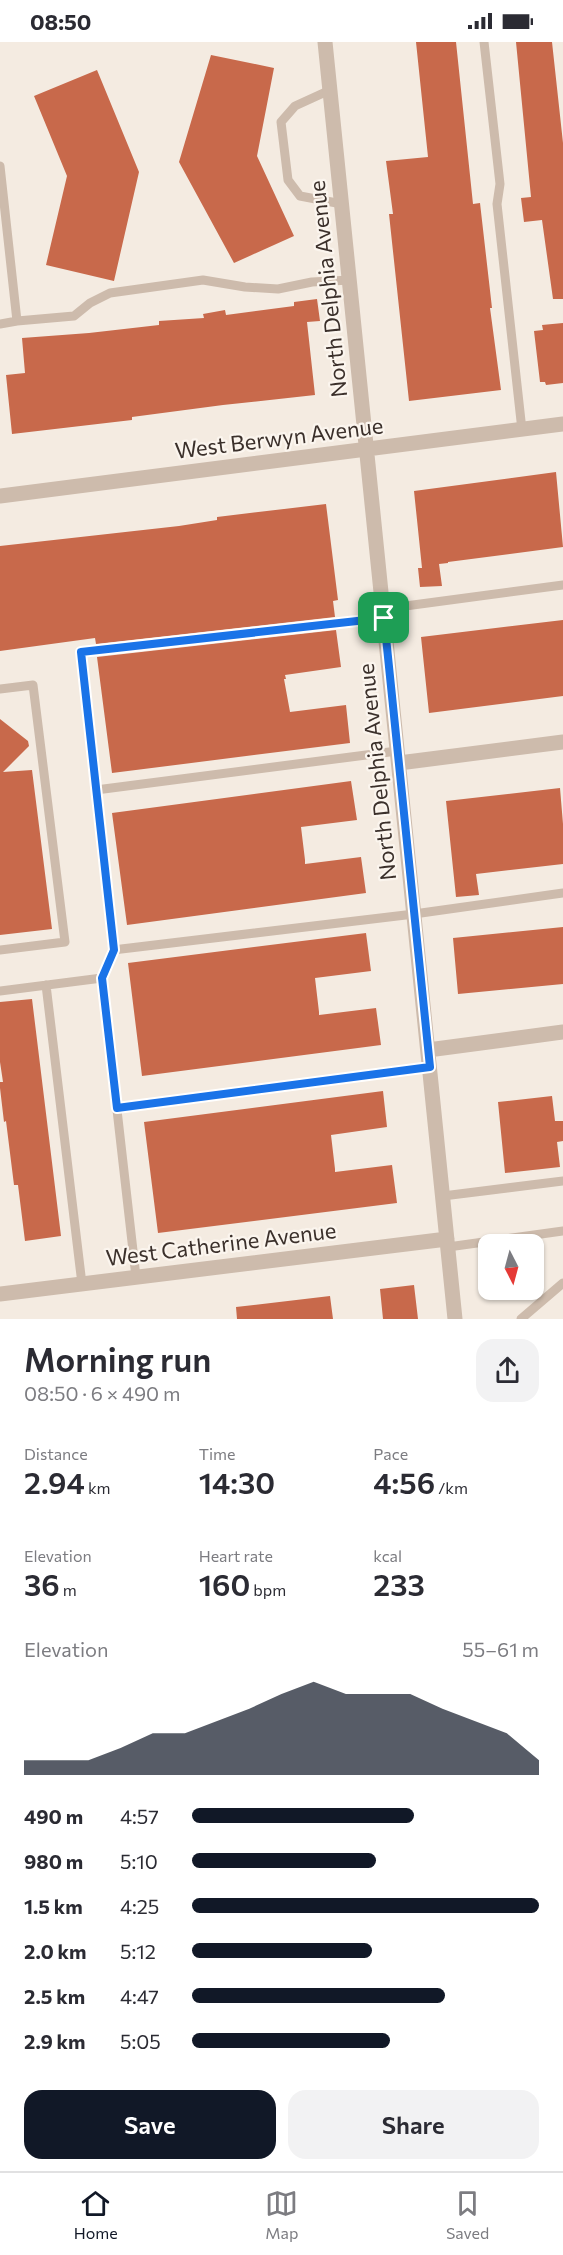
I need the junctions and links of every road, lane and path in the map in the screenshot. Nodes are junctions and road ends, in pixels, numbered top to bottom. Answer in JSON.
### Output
{"nodes":[{"id":1,"x":325,"y":42,"type":"edge"},
{"id":2,"x":484,"y":42,"type":"edge"},
{"id":3,"x":330,"y":90,"type":"junction"},
{"id":4,"x":0,"y":166,"type":"edge"},
{"id":5,"x":342,"y":204,"type":"junction"},
{"id":6,"x":350,"y":280,"type":"junction"},
{"id":7,"x":17,"y":321,"type":"junction"},
{"id":8,"x":0,"y":324,"type":"edge"},
{"id":9,"x":563,"y":424,"type":"edge"},
{"id":10,"x":522,"y":430,"type":"junction"},
{"id":11,"x":367,"y":449,"type":"junction"},
{"id":12,"x":0,"y":496,"type":"edge"},
{"id":13,"x":563,"y":585,"type":"edge"},
{"id":14,"x":384,"y":613,"type":"junction"},
{"id":15,"x":0,"y":689,"type":"edge"},
{"id":16,"x":563,"y":742,"type":"edge"},
{"id":17,"x":398,"y":757,"type":"junction"},
{"id":18,"x":96,"y":790,"type":"junction"},
{"id":19,"x":563,"y":893,"type":"edge"},
{"id":20,"x":414,"y":914,"type":"junction"},
{"id":21,"x":0,"y":950,"type":"edge"},
{"id":22,"x":114,"y":950,"type":"junction"},
{"id":23,"x":102,"y":978,"type":"junction"},
{"id":24,"x":46,"y":985,"type":"junction"},
{"id":25,"x":0,"y":991,"type":"edge"},
{"id":26,"x":563,"y":1032,"type":"edge"},
{"id":27,"x":428,"y":1050,"type":"junction"},
{"id":28,"x":430,"y":1067,"type":"junction"},
{"id":29,"x":117,"y":1108,"type":"junction"},
{"id":30,"x":563,"y":1181,"type":"edge"},
{"id":31,"x":443,"y":1196,"type":"junction"},
{"id":32,"x":563,"y":1231,"type":"edge"},
{"id":33,"x":448,"y":1243,"type":"junction"},
{"id":34,"x":136,"y":1277,"type":"junction"},
{"id":35,"x":563,"y":1283,"type":"edge"},
{"id":36,"x":82,"y":1284,"type":"junction"},
{"id":37,"x":0,"y":1294,"type":"edge"},
{"id":38,"x":455,"y":1319,"type":"edge"},
{"id":39,"x":521,"y":1319,"type":"edge"}],
"edges":[{"from":1,"to":3,"type":"street","name":"North Delphia Avenue"},
{"from":2,"to":10,"type":"lane"},
{"from":3,"to":5,"type":"street","name":"North Delphia Avenue"},
{"from":3,"to":5,"type":"lane"},
{"from":4,"to":7,"type":"lane"},
{"from":5,"to":6,"type":"street","name":"North Delphia Avenue"},
{"from":6,"to":7,"type":"lane"},
{"from":6,"to":11,"type":"street","name":"North Delphia Avenue"},
{"from":7,"to":8,"type":"lane"},
{"from":9,"to":10,"type":"street","name":"West Berwyn Avenue"},
{"from":10,"to":11,"type":"street","name":"West Berwyn Avenue"},
{"from":11,"to":12,"type":"street","name":"West Berwyn Avenue"},
{"from":11,"to":14,"type":"street","name":"North Delphia Avenue"},
{"from":13,"to":14,"type":"lane"},
{"from":14,"to":17,"type":"street","name":"North Delphia Avenue"},
{"from":14,"to":18,"type":"lane"},
{"from":15,"to":21,"type":"lane"},
{"from":16,"to":17,"type":"street"},
{"from":17,"to":18,"type":"lane"},
{"from":17,"to":20,"type":"street","name":"North Delphia Avenue"},
{"from":18,"to":22,"type":"lane"},
{"from":19,"to":20,"type":"lane"},
{"from":20,"to":22,"type":"lane"},
{"from":20,"to":27,"type":"street","name":"North Delphia Avenue"},
{"from":22,"to":23,"type":"lane"},
{"from":23,"to":24,"type":"lane"},
{"from":23,"to":29,"type":"lane"},
{"from":24,"to":25,"type":"lane"},
{"from":24,"to":36,"type":"lane"},
{"from":26,"to":27,"type":"street"},
{"from":27,"to":28,"type":"street","name":"North Delphia Avenue"},
{"from":28,"to":29,"type":"lane"},
{"from":28,"to":31,"type":"street","name":"North Delphia Avenue"},
{"from":29,"to":34,"type":"lane"},
{"from":30,"to":31,"type":"lane"},
{"from":31,"to":33,"type":"street","name":"North Delphia Avenue"},
{"from":32,"to":33,"type":"lane"},
{"from":33,"to":34,"type":"street","name":"West Catherine Avenue"},
{"from":33,"to":38,"type":"street","name":"North Delphia Avenue"},
{"from":34,"to":36,"type":"street","name":"West Catherine Avenue"},
{"from":35,"to":39,"type":"lane"},
{"from":36,"to":37,"type":"street","name":"West Catherine Avenue"}]}
